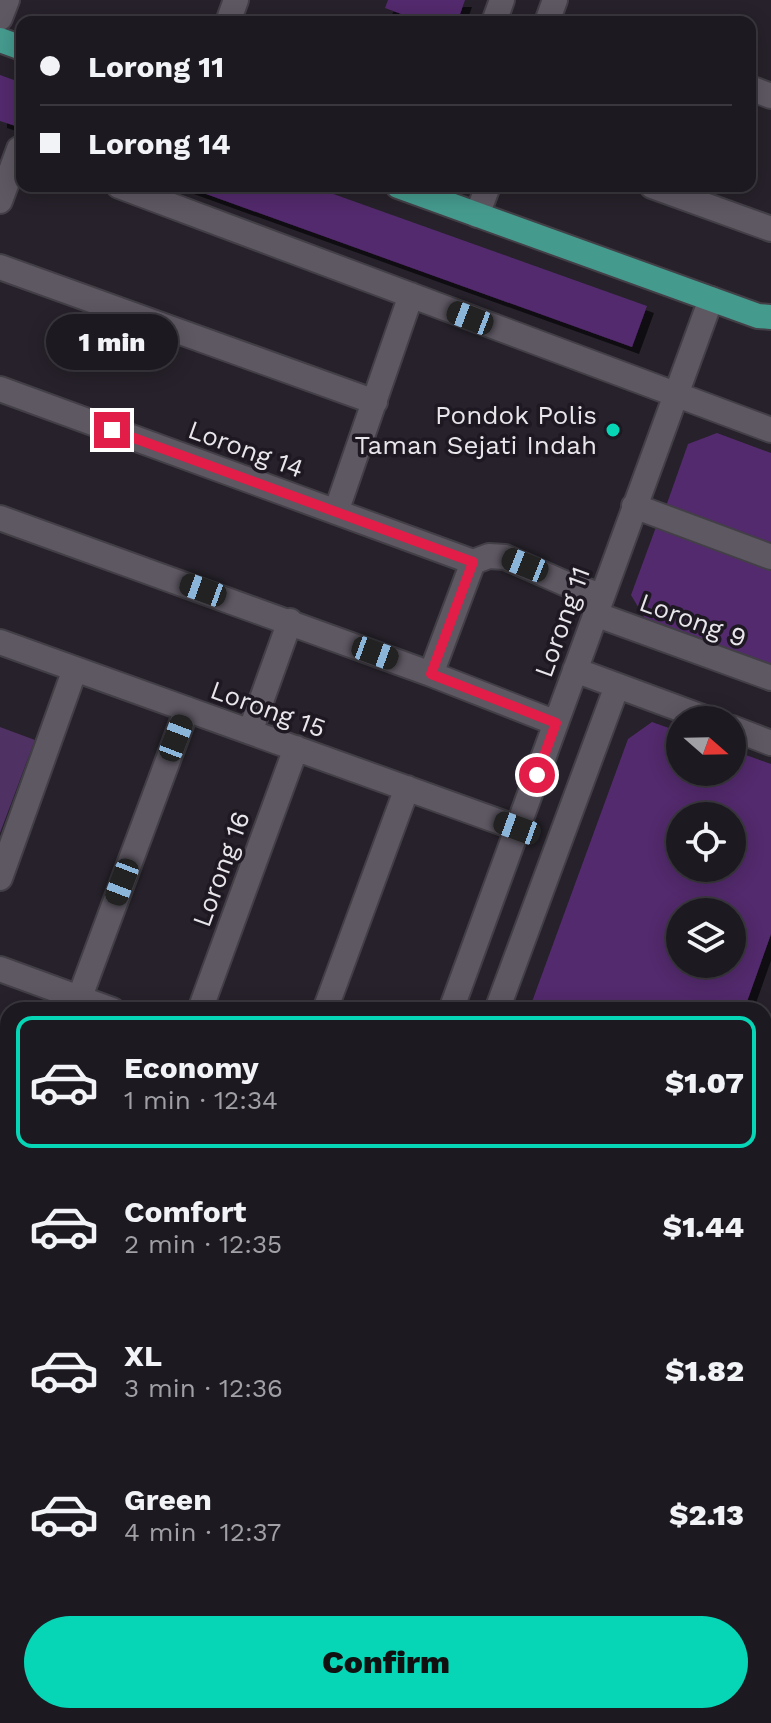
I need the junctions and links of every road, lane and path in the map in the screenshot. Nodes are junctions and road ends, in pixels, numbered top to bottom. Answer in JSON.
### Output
{"nodes":[{"id":1,"x":7,"y":0,"type":"edge"},
{"id":2,"x":0,"y":18,"type":"edge"},
{"id":3,"x":14,"y":147,"type":"edge"},
{"id":4,"x":135,"y":192,"type":"edge"},
{"id":5,"x":414,"y":192,"type":"edge"},
{"id":6,"x":486,"y":192,"type":"edge"},
{"id":7,"x":669,"y":192,"type":"edge"},
{"id":8,"x":0,"y":201,"type":"edge"},
{"id":9,"x":477,"y":215,"type":"junction"},
{"id":10,"x":771,"y":229,"type":"edge"},
{"id":11,"x":0,"y":267,"type":"edge"},
{"id":12,"x":411,"y":295,"type":"junction"},
{"id":13,"x":711,"y":299,"type":"junction"},
{"id":14,"x":767,"y":321,"type":"edge"},
{"id":15,"x":0,"y":389,"type":"edge"},
{"id":16,"x":675,"y":395,"type":"junction"},
{"id":17,"x":375,"y":402,"type":"junction"},
{"id":18,"x":771,"y":430,"type":"edge"},
{"id":19,"x":634,"y":506,"type":"junction"},
{"id":20,"x":336,"y":512,"type":"junction"},
{"id":21,"x":0,"y":518,"type":"edge"},
{"id":22,"x":771,"y":557,"type":"edge"},
{"id":23,"x":473,"y":562,"type":"junction"},
{"id":24,"x":599,"y":605,"type":"junction"},
{"id":25,"x":290,"y":621,"type":"junction"},
{"id":26,"x":0,"y":642,"type":"edge"},
{"id":27,"x":75,"y":669,"type":"junction"},
{"id":28,"x":575,"y":670,"type":"junction"},
{"id":29,"x":431,"y":674,"type":"junction"},
{"id":30,"x":771,"y":678,"type":"edge"},
{"id":31,"x":617,"y":686,"type":"junction"},
{"id":32,"x":672,"y":706,"type":"edge"},
{"id":33,"x":187,"y":709,"type":"junction"},
{"id":34,"x":556,"y":723,"type":"junction"},
{"id":35,"x":250,"y":732,"type":"junction"},
{"id":36,"x":746,"y":733,"type":"edge"},
{"id":37,"x":771,"y":743,"type":"edge"},
{"id":38,"x":296,"y":748,"type":"junction"},
{"id":39,"x":407,"y":788,"type":"junction"},
{"id":40,"x":517,"y":828,"type":"junction"},
{"id":41,"x":0,"y":878,"type":"edge"},
{"id":42,"x":0,"y":969,"type":"edge"},
{"id":43,"x":73,"y":1002,"type":"edge"},
{"id":44,"x":78,"y":1002,"type":"edge"},
{"id":45,"x":203,"y":1002,"type":"edge"},
{"id":46,"x":328,"y":1002,"type":"edge"},
{"id":47,"x":454,"y":1002,"type":"edge"},
{"id":48,"x":500,"y":1002,"type":"edge"}],
"edges":[{"from":1,"to":2,"type":"street"},
{"from":3,"to":8,"type":"street"},
{"from":4,"to":12,"type":"street"},
{"from":5,"to":9,"type":"main road"},
{"from":6,"to":9,"type":"street"},
{"from":7,"to":10,"type":"street"},
{"from":9,"to":13,"type":"main road"},
{"from":11,"to":17,"type":"street"},
{"from":12,"to":16,"type":"street"},
{"from":12,"to":17,"type":"street"},
{"from":13,"to":14,"type":"main road"},
{"from":13,"to":16,"type":"street","name":"Lorong 11"},
{"from":15,"to":20,"type":"street","name":"Lorong 14"},
{"from":16,"to":18,"type":"street"},
{"from":16,"to":19,"type":"street","name":"Lorong 11"},
{"from":17,"to":20,"type":"street"},
{"from":19,"to":22,"type":"street"},
{"from":19,"to":24,"type":"street","name":"Lorong 11"},
{"from":20,"to":23,"type":"street","name":"Lorong 14"},
{"from":21,"to":25,"type":"street"},
{"from":23,"to":24,"type":"street","name":"Lorong 9"},
{"from":23,"to":29,"type":"street"},
{"from":24,"to":28,"type":"street","name":"Lorong 11"},
{"from":24,"to":30,"type":"street","name":"Lorong 9"},
{"from":25,"to":29,"type":"street"},
{"from":25,"to":35,"type":"street"},
{"from":26,"to":27,"type":"street","name":"Lorong 15"},
{"from":27,"to":33,"type":"street","name":"Lorong 15"},
{"from":27,"to":41,"type":"street"},
{"from":28,"to":31,"type":"street"},
{"from":28,"to":34,"type":"street","name":"Lorong 11"},
{"from":29,"to":34,"type":"street"},
{"from":31,"to":32,"type":"street"},
{"from":31,"to":48,"type":"street"},
{"from":33,"to":35,"type":"street","name":"Lorong 15"},
{"from":33,"to":44,"type":"street"},
{"from":34,"to":40,"type":"street","name":"Lorong 11"},
{"from":35,"to":38,"type":"street","name":"Lorong 15"},
{"from":36,"to":37,"type":"street"},
{"from":38,"to":39,"type":"street","name":"Lorong 15"},
{"from":38,"to":45,"type":"street","name":"Lorong 16"},
{"from":39,"to":40,"type":"street","name":"Lorong 15"},
{"from":39,"to":46,"type":"street"},
{"from":40,"to":47,"type":"street","name":"Lorong 11"},
{"from":42,"to":43,"type":"street"}]}
